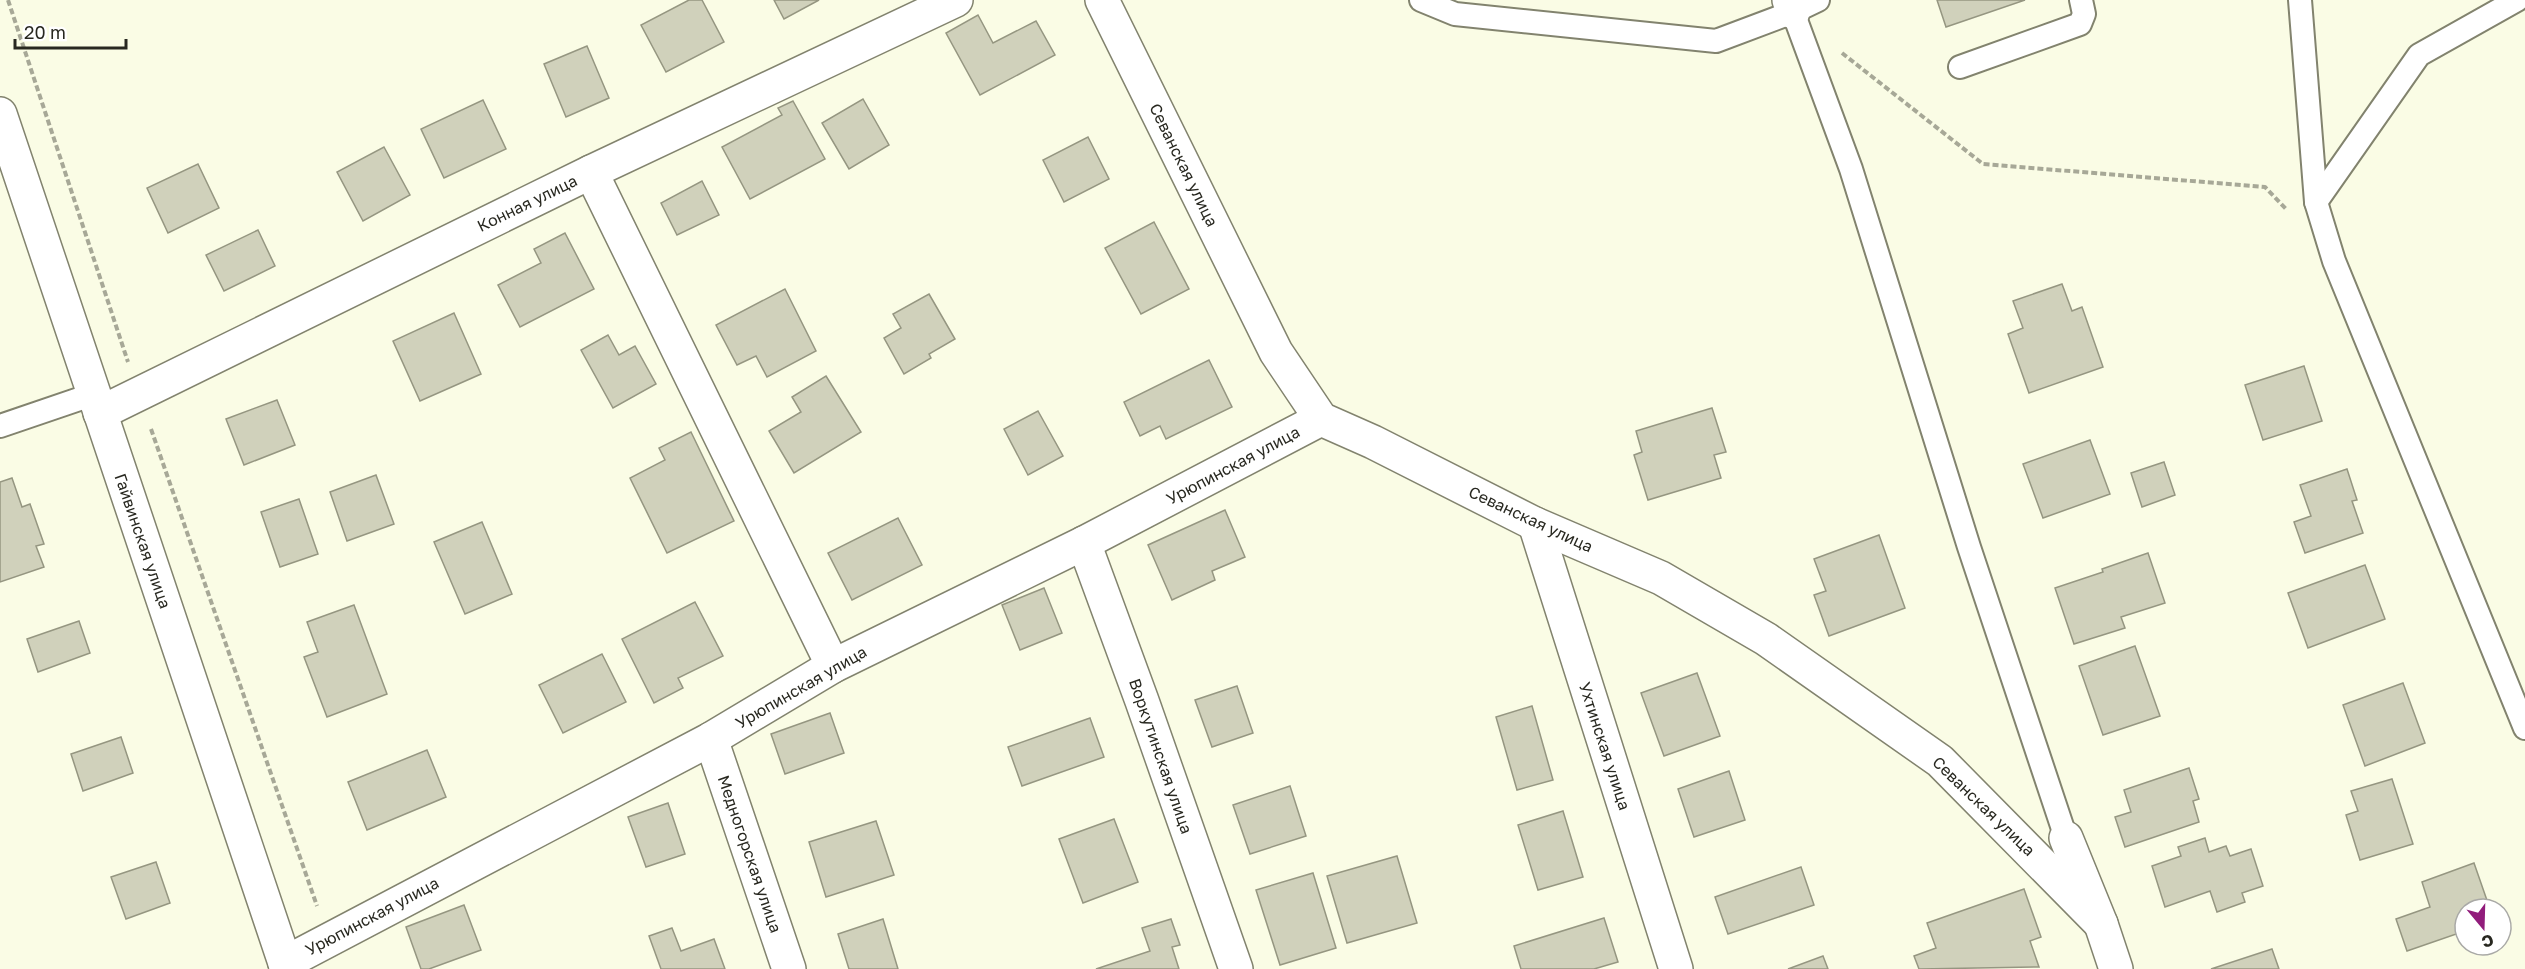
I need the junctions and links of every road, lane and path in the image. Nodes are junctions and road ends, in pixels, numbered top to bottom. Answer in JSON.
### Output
{"nodes":[{"id":1,"x":8,"y":0,"type":"edge"},
{"id":2,"x":957,"y":0,"type":"edge"},
{"id":3,"x":1102,"y":0,"type":"edge"},
{"id":4,"x":1421,"y":0,"type":"edge"},
{"id":5,"x":2081,"y":0,"type":"edge"},
{"id":6,"x":2300,"y":0,"type":"edge"},
{"id":7,"x":2517,"y":0,"type":"edge"},
{"id":8,"x":1800,"y":4,"type":"edge"},
{"id":9,"x":1836,"y":48,"type":"dead end"},
{"id":10,"x":1960,"y":67,"type":"dead end"},
{"id":11,"x":0,"y":114,"type":"edge"},
{"id":12,"x":591,"y":172,"type":"junction"},
{"id":13,"x":2316,"y":202,"type":"junction"},
{"id":14,"x":2288,"y":211,"type":"dead end"},
{"id":15,"x":138,"y":393,"type":"junction"},
{"id":16,"x":97,"y":403,"type":"junction"},
{"id":17,"x":1321,"y":419,"type":"junction"},
{"id":18,"x":0,"y":426,"type":"edge"},
{"id":19,"x":1535,"y":524,"type":"junction"},
{"id":20,"x":1084,"y":543,"type":"junction"},
{"id":21,"x":833,"y":666,"type":"junction"},
{"id":22,"x":2525,"y":728,"type":"edge"},
{"id":23,"x":711,"y":739,"type":"junction"},
{"id":24,"x":2066,"y":838,"type":"joint"},
{"id":25,"x":2101,"y":924,"type":"junction"},
{"id":26,"x":328,"y":938,"type":"junction"},
{"id":27,"x":286,"y":966,"type":"edge"},
{"id":28,"x":789,"y":969,"type":"edge"},
{"id":29,"x":1236,"y":969,"type":"edge"},
{"id":30,"x":1676,"y":969,"type":"edge"},
{"id":31,"x":2116,"y":969,"type":"edge"}],
"edges":[{"from":1,"to":15,"type":"path"},
{"from":2,"to":12,"type":"street","name":"Конная улица"},
{"from":3,"to":17,"type":"street","name":"Севанская улица"},
{"from":4,"to":8,"type":"lane"},
{"from":5,"to":10,"type":"lane"},
{"from":6,"to":13,"type":"lane"},
{"from":7,"to":13,"type":"lane"},
{"from":8,"to":24,"type":"lane"},
{"from":9,"to":14,"type":"path"},
{"from":11,"to":16,"type":"street","name":"Гайвинская улица"},
{"from":12,"to":15,"type":"street","name":"Конная улица"},
{"from":12,"to":21,"type":"street"},
{"from":13,"to":22,"type":"lane"},
{"from":15,"to":16,"type":"street","name":"Конная улица"},
{"from":15,"to":26,"type":"path"},
{"from":16,"to":18,"type":"lane"},
{"from":16,"to":27,"type":"street","name":"Гайвинская улица"},
{"from":17,"to":19,"type":"street","name":"Севанская улица"},
{"from":17,"to":20,"type":"street","name":"Урюпинская улица"},
{"from":19,"to":25,"type":"street","name":"Севанская улица"},
{"from":19,"to":30,"type":"street","name":"Ухтинская улица"},
{"from":20,"to":21,"type":"street","name":"Урюпинская улица"},
{"from":20,"to":29,"type":"street","name":"Воркутинская улица"},
{"from":21,"to":23,"type":"street","name":"Урюпинская улица"},
{"from":23,"to":26,"type":"street","name":"Урюпинская улица"},
{"from":23,"to":28,"type":"street","name":"Медногорская улица"},
{"from":24,"to":25,"type":"street"},
{"from":25,"to":31,"type":"street"},
{"from":26,"to":27,"type":"street","name":"Урюпинская улица"}]}
